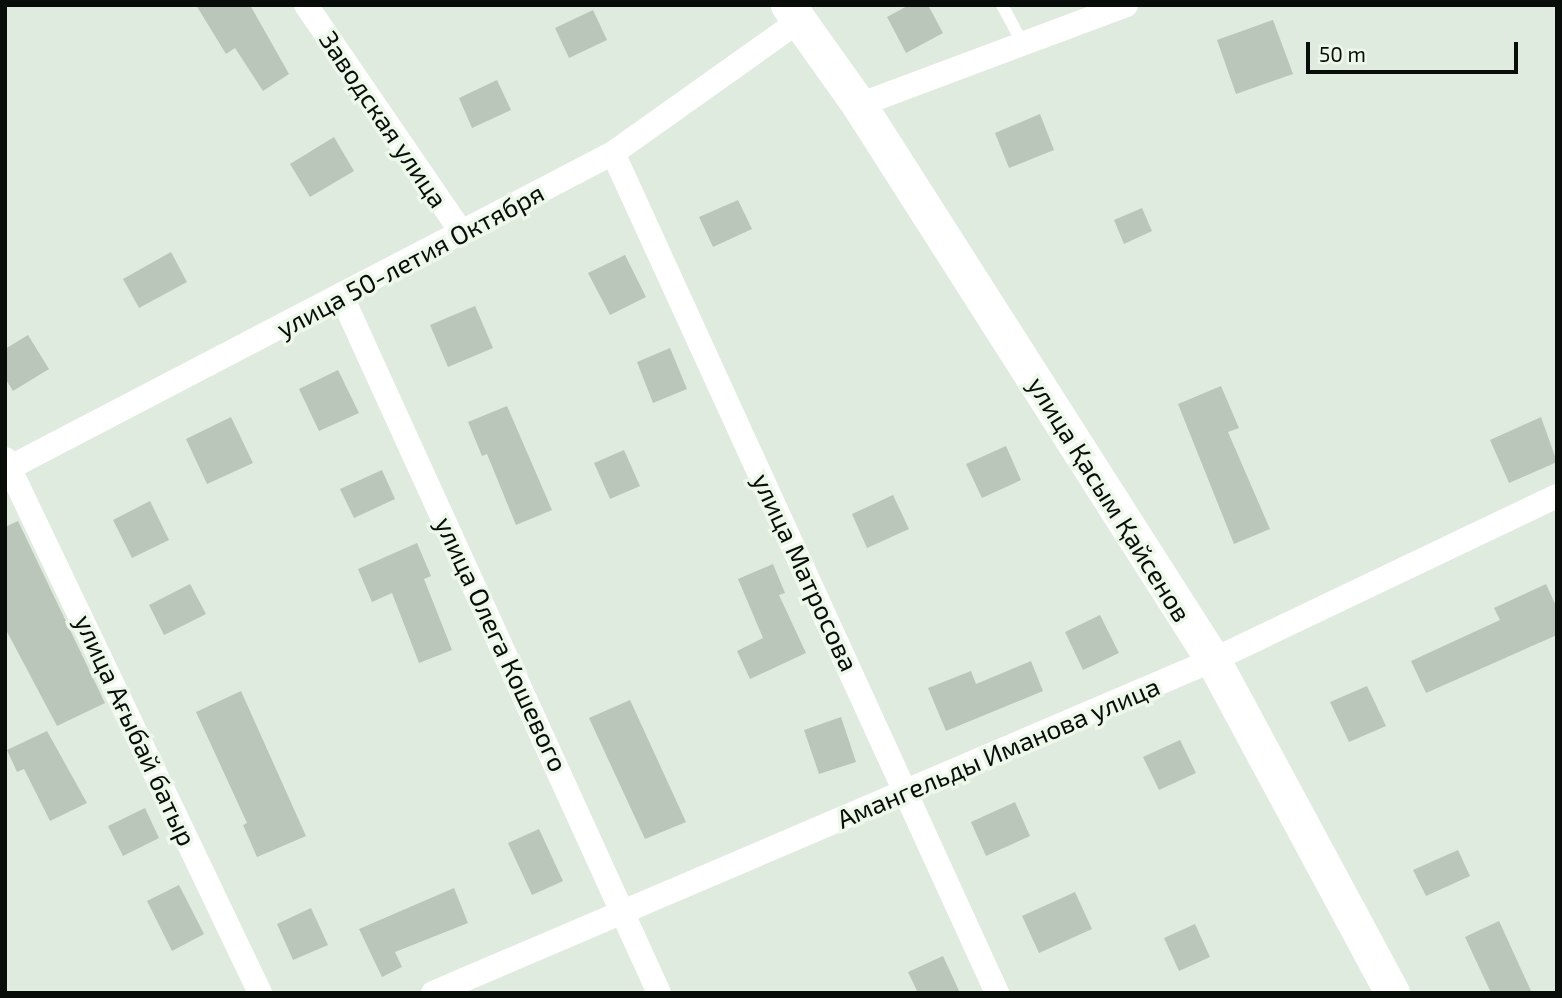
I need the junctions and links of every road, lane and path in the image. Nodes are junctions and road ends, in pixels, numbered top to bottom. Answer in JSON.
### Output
{"nodes":[{"id":1,"x":306,"y":5,"type":"edge"},
{"id":2,"x":1002,"y":5,"type":"edge"},
{"id":3,"x":1126,"y":5,"type":"edge"},
{"id":4,"x":794,"y":13,"type":"edge"},
{"id":5,"x":1023,"y":44,"type":"junction"},
{"id":6,"x":859,"y":105,"type":"junction"},
{"id":7,"x":613,"y":153,"type":"junction"},
{"id":8,"x":462,"y":233,"type":"junction"},
{"id":9,"x":342,"y":296,"type":"junction"},
{"id":10,"x":7,"y":466,"type":"edge"},
{"id":11,"x":1557,"y":496,"type":"edge"},
{"id":12,"x":1213,"y":660,"type":"junction"},
{"id":13,"x":907,"y":790,"type":"junction"},
{"id":14,"x":625,"y":911,"type":"junction"},
{"id":15,"x":260,"y":993,"type":"edge"},
{"id":16,"x":433,"y":993,"type":"edge"},
{"id":17,"x":659,"y":993,"type":"edge"},
{"id":18,"x":997,"y":993,"type":"edge"},
{"id":19,"x":1392,"y":993,"type":"edge"}],
"edges":[{"from":1,"to":8,"type":"street","name":"Заводская улица"},
{"from":2,"to":5,"type":"lane"},
{"from":3,"to":5,"type":"street"},
{"from":4,"to":6,"type":"street","name":"улица Қасым Қайсенов"},
{"from":4,"to":7,"type":"street","name":"улица 50-летия Октября"},
{"from":5,"to":6,"type":"street"},
{"from":6,"to":12,"type":"street","name":"улица Қасым Қайсенов"},
{"from":7,"to":8,"type":"street","name":"улица 50-летия Октября"},
{"from":7,"to":13,"type":"street","name":"улица Матросова"},
{"from":8,"to":9,"type":"street","name":"улица 50-летия Октября"},
{"from":9,"to":10,"type":"street","name":"улица 50-летия Октября"},
{"from":9,"to":14,"type":"street","name":"улица Олега Кошевого"},
{"from":10,"to":15,"type":"street","name":"улица Ағыбай батыр"},
{"from":11,"to":12,"type":"street","name":"Амангельды Иманова улица"},
{"from":12,"to":13,"type":"street","name":"Амангельды Иманова улица"},
{"from":12,"to":19,"type":"street","name":"улица Қасым Қайсенов"},
{"from":13,"to":14,"type":"street","name":"Амангельды Иманова улица"},
{"from":13,"to":18,"type":"street","name":"улица Матросова"},
{"from":14,"to":16,"type":"street","name":"Амангельды Иманова улица"},
{"from":14,"to":17,"type":"street","name":"улица Олега Кошевого"}]}
